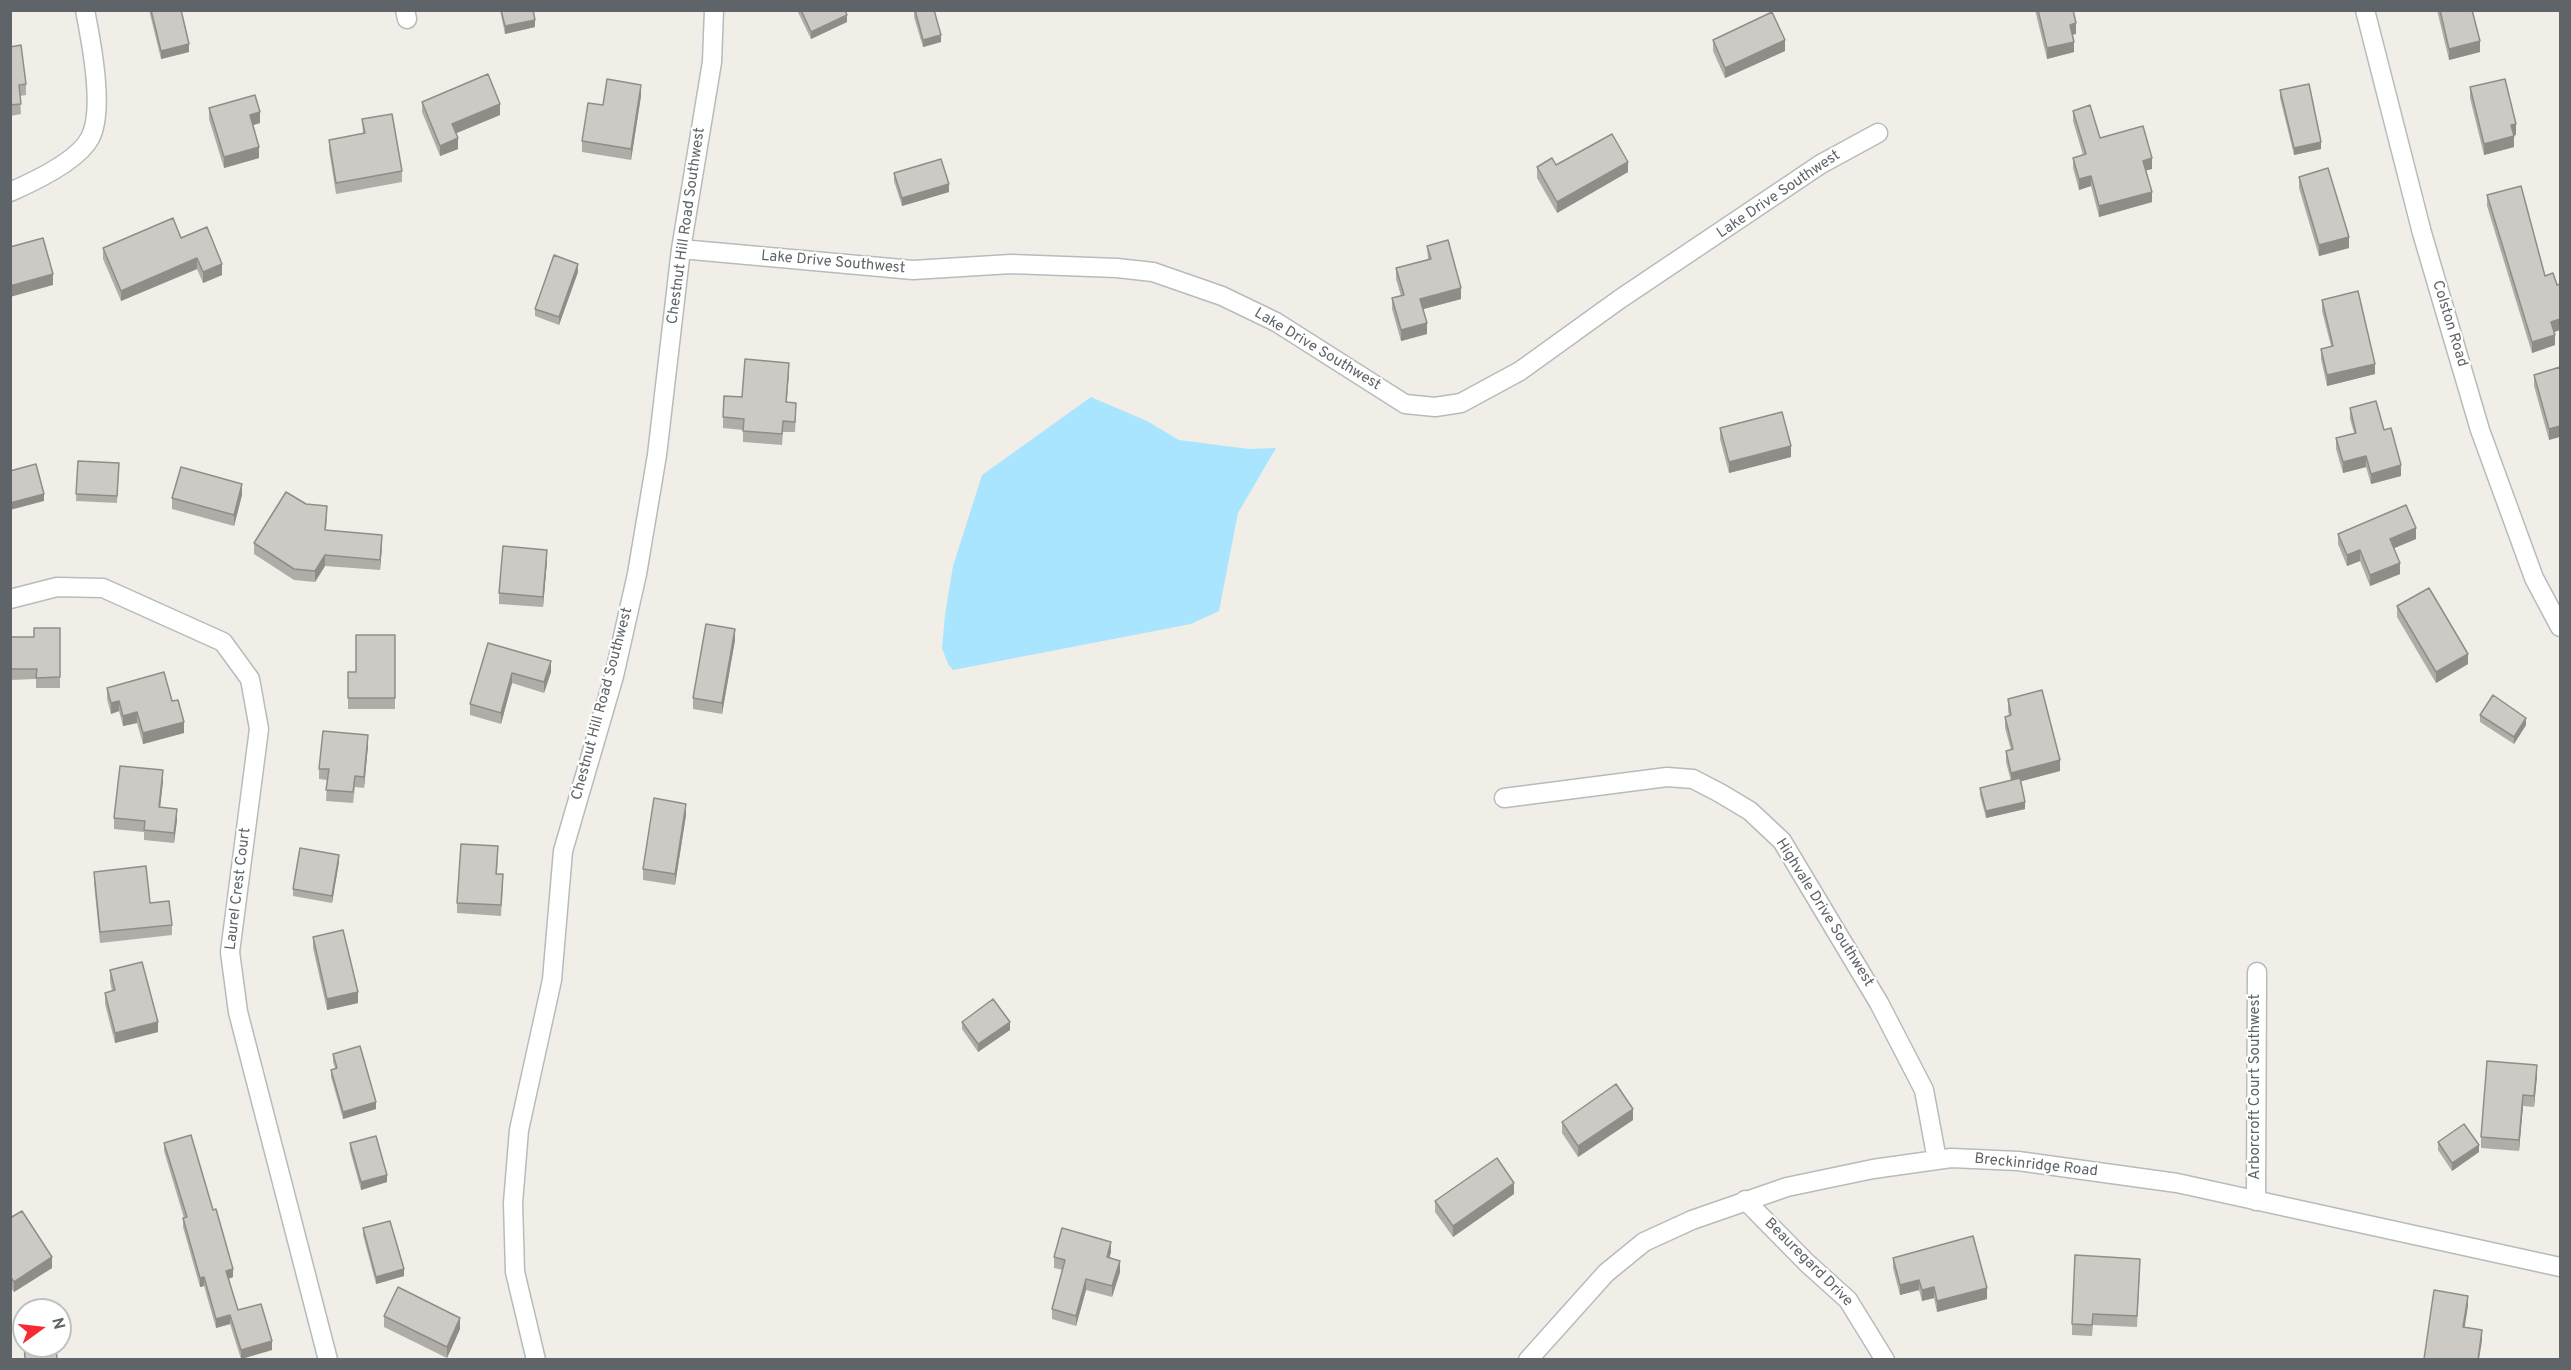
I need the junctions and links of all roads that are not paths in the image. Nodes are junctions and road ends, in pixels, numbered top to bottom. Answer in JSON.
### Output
{"nodes":[{"id":1,"x":85,"y":10,"type":"edge"},
{"id":2,"x":714,"y":10,"type":"edge"},
{"id":3,"x":2365,"y":10,"type":"edge"},
{"id":4,"x":1878,"y":134,"type":"dead end"},
{"id":5,"x":10,"y":192,"type":"edge"},
{"id":6,"x":681,"y":249,"type":"junction"},
{"id":7,"x":10,"y":599,"type":"edge"},
{"id":8,"x":2560,"y":627,"type":"edge"},
{"id":9,"x":1504,"y":798,"type":"dead end"},
{"id":10,"x":2257,"y":972,"type":"dead end"},
{"id":11,"x":1937,"y":1160,"type":"junction"},
{"id":12,"x":1745,"y":1200,"type":"junction"},
{"id":13,"x":2256,"y":1201,"type":"junction"},
{"id":14,"x":2560,"y":1267,"type":"edge"},
{"id":15,"x":328,"y":1359,"type":"edge"},
{"id":16,"x":536,"y":1359,"type":"edge"},
{"id":17,"x":1528,"y":1359,"type":"edge"},
{"id":18,"x":1886,"y":1359,"type":"edge"}],
"edges":[{"from":1,"to":5,"type":"street"},
{"from":2,"to":6,"type":"street","name":"Chestnut Hill Road Southwest"},
{"from":3,"to":8,"type":"street","name":"Colston Road"},
{"from":4,"to":6,"type":"street","name":"Lake Drive Southwest"},
{"from":6,"to":16,"type":"street","name":"Chestnut Hill Road Southwest"},
{"from":7,"to":15,"type":"street","name":"Laurel Crest Court"},
{"from":9,"to":11,"type":"street","name":"Highvale Drive Southwest"},
{"from":10,"to":13,"type":"street","name":"Arborcroft Court Southwest"},
{"from":11,"to":12,"type":"street","name":"Breckinridge Road"},
{"from":11,"to":13,"type":"street","name":"Breckinridge Road"},
{"from":12,"to":17,"type":"street","name":"Breckinridge Road"},
{"from":12,"to":18,"type":"street","name":"Beauregard Drive"},
{"from":13,"to":14,"type":"street","name":"Breckinridge Road"}]}
